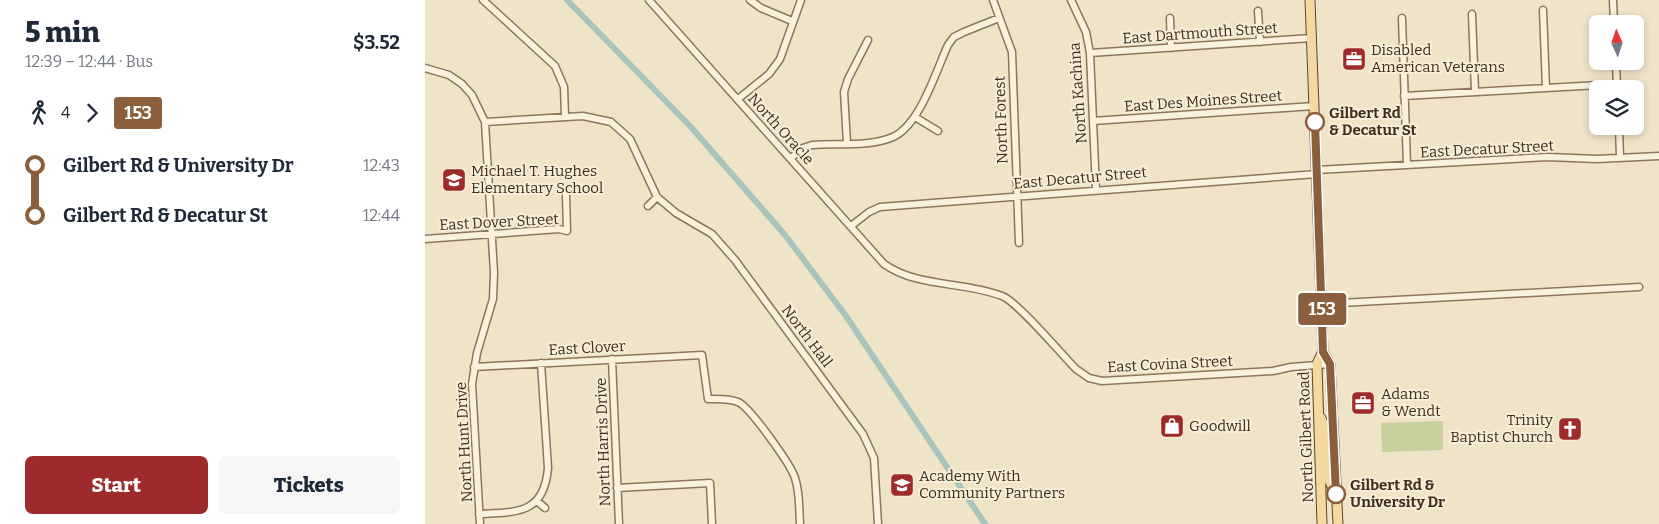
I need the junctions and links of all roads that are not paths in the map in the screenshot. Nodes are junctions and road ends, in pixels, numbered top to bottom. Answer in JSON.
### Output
{"nodes":[{"id":1,"x":483,"y":0,"type":"edge"},
{"id":2,"x":649,"y":0,"type":"edge"},
{"id":3,"x":750,"y":0,"type":"edge"},
{"id":4,"x":801,"y":0,"type":"edge"},
{"id":5,"x":993,"y":0,"type":"edge"},
{"id":6,"x":1071,"y":0,"type":"edge"},
{"id":7,"x":1310,"y":0,"type":"edge"},
{"id":8,"x":1613,"y":0,"type":"edge"},
{"id":9,"x":1543,"y":10,"type":"dead end"},
{"id":10,"x":1258,"y":11,"type":"dead end"},
{"id":11,"x":1472,"y":14,"type":"dead end"},
{"id":12,"x":1614,"y":15,"type":"edge"},
{"id":13,"x":999,"y":18,"type":"junction"},
{"id":14,"x":1170,"y":18,"type":"dead end"},
{"id":15,"x":1402,"y":18,"type":"dead end"},
{"id":16,"x":792,"y":21,"type":"junction"},
{"id":17,"x":1312,"y":38,"type":"junction"},
{"id":18,"x":868,"y":40,"type":"dead end"},
{"id":19,"x":1260,"y":42,"type":"junction"},
{"id":20,"x":1171,"y":48,"type":"junction"},
{"id":21,"x":1090,"y":53,"type":"junction"},
{"id":22,"x":425,"y":68,"type":"edge"},
{"id":23,"x":1589,"y":87,"type":"edge"},
{"id":24,"x":1546,"y":88,"type":"junction"},
{"id":25,"x":1475,"y":92,"type":"junction"},
{"id":26,"x":1405,"y":96,"type":"junction"},
{"id":27,"x":738,"y":99,"type":"junction"},
{"id":28,"x":1314,"y":106,"type":"junction"},
{"id":29,"x":565,"y":117,"type":"junction"},
{"id":30,"x":915,"y":117,"type":"junction"},
{"id":31,"x":1093,"y":121,"type":"junction"},
{"id":32,"x":485,"y":122,"type":"junction"},
{"id":33,"x":938,"y":131,"type":"dead end"},
{"id":34,"x":1620,"y":135,"type":"edge"},
{"id":35,"x":847,"y":143,"type":"junction"},
{"id":36,"x":1659,"y":156,"type":"edge"},
{"id":37,"x":791,"y":158,"type":"junction"},
{"id":38,"x":1621,"y":158,"type":"junction"},
{"id":39,"x":1407,"y":165,"type":"junction"},
{"id":40,"x":1317,"y":172,"type":"junction"},
{"id":41,"x":1097,"y":189,"type":"junction"},
{"id":42,"x":566,"y":195,"type":"dead end"},
{"id":43,"x":1017,"y":196,"type":"junction"},
{"id":44,"x":657,"y":197,"type":"junction"},
{"id":45,"x":648,"y":206,"type":"dead end"},
{"id":46,"x":851,"y":226,"type":"junction"},
{"id":47,"x":492,"y":234,"type":"junction"},
{"id":48,"x":425,"y":239,"type":"edge"},
{"id":49,"x":1019,"y":243,"type":"dead end"},
{"id":50,"x":896,"y":272,"type":"joint"},
{"id":51,"x":1639,"y":288,"type":"dead end"},
{"id":52,"x":1322,"y":304,"type":"junction"},
{"id":53,"x":1323,"y":352,"type":"junction"},
{"id":54,"x":613,"y":359,"type":"junction"},
{"id":55,"x":541,"y":363,"type":"junction"},
{"id":56,"x":1317,"y":364,"type":"junction"},
{"id":57,"x":1330,"y":364,"type":"junction"},
{"id":58,"x":474,"y":367,"type":"junction"},
{"id":59,"x":1319,"y":416,"type":"junction"},
{"id":60,"x":1334,"y":454,"type":"junction"},
{"id":61,"x":1320,"y":455,"type":"junction"},
{"id":62,"x":617,"y":488,"type":"junction"},
{"id":63,"x":1336,"y":494,"type":"junction"},
{"id":64,"x":537,"y":501,"type":"junction"},
{"id":65,"x":545,"y":508,"type":"dead end"},
{"id":66,"x":479,"y":514,"type":"junction"},
{"id":67,"x":480,"y":524,"type":"edge"},
{"id":68,"x":619,"y":524,"type":"edge"},
{"id":69,"x":712,"y":524,"type":"edge"},
{"id":70,"x":800,"y":524,"type":"edge"},
{"id":71,"x":878,"y":524,"type":"edge"},
{"id":72,"x":1322,"y":524,"type":"edge"},
{"id":73,"x":1338,"y":524,"type":"edge"}],
"edges":[{"from":1,"to":29,"type":"street"},
{"from":2,"to":27,"type":"street","name":"North Oracle"},
{"from":3,"to":16,"type":"street"},
{"from":4,"to":16,"type":"street"},
{"from":5,"to":13,"type":"street","name":"North Forest"},
{"from":6,"to":21,"type":"street","name":"North Kachina"},
{"from":7,"to":17,"type":"main road","name":"North Gilbert Road"},
{"from":8,"to":12,"type":"street"},
{"from":9,"to":24,"type":"street"},
{"from":10,"to":19,"type":"street"},
{"from":11,"to":25,"type":"street"},
{"from":13,"to":30,"type":"street"},
{"from":13,"to":43,"type":"street","name":"North Forest"},
{"from":14,"to":20,"type":"street"},
{"from":15,"to":26,"type":"street"},
{"from":16,"to":27,"type":"street"},
{"from":17,"to":19,"type":"street","name":"East Dartmouth Street"},
{"from":17,"to":28,"type":"main road","name":"North Gilbert Road"},
{"from":18,"to":35,"type":"street"},
{"from":19,"to":20,"type":"street","name":"East Dartmouth Street"},
{"from":20,"to":21,"type":"street","name":"East Dartmouth Street"},
{"from":21,"to":31,"type":"street","name":"North Kachina"},
{"from":22,"to":32,"type":"street"},
{"from":23,"to":24,"type":"street"},
{"from":24,"to":25,"type":"street"},
{"from":25,"to":26,"type":"street"},
{"from":26,"to":39,"type":"street"},
{"from":27,"to":37,"type":"street","name":"North Oracle"},
{"from":28,"to":31,"type":"street","name":"East Des Moines Street"},
{"from":28,"to":40,"type":"main road","name":"North Gilbert Road"},
{"from":29,"to":32,"type":"street","name":"North Hall"},
{"from":29,"to":44,"type":"street","name":"North Hall"},
{"from":30,"to":33,"type":"street"},
{"from":30,"to":35,"type":"street"},
{"from":31,"to":41,"type":"street","name":"North Kachina"},
{"from":32,"to":47,"type":"street","name":"North Hunt Drive"},
{"from":34,"to":38,"type":"street"},
{"from":35,"to":37,"type":"street"},
{"from":36,"to":38,"type":"street","name":"East Decatur Street"},
{"from":37,"to":46,"type":"street","name":"North Oracle"},
{"from":38,"to":39,"type":"street","name":"East Decatur Street"},
{"from":39,"to":40,"type":"street","name":"East Decatur Street"},
{"from":40,"to":41,"type":"street","name":"East Decatur Street"},
{"from":40,"to":52,"type":"main road","name":"North Gilbert Road"},
{"from":41,"to":43,"type":"street","name":"East Decatur Street"},
{"from":42,"to":47,"type":"street","name":"East Dover Street"},
{"from":43,"to":46,"type":"street","name":"East Decatur Street"},
{"from":43,"to":49,"type":"street","name":"North Forest"},
{"from":44,"to":45,"type":"street"},
{"from":44,"to":71,"type":"street","name":"North Hall"},
{"from":46,"to":50,"type":"street","name":"North Oracle"},
{"from":47,"to":48,"type":"street","name":"East Dover Street"},
{"from":47,"to":58,"type":"street","name":"North Hunt Drive"},
{"from":50,"to":56,"type":"street","name":"East Covina Street"},
{"from":51,"to":52,"type":"street"},
{"from":52,"to":53,"type":"main road","name":"North Gilbert Road"},
{"from":53,"to":56,"type":"main road","name":"North Gilbert Road"},
{"from":53,"to":57,"type":"main road","name":"North Gilbert Road"},
{"from":54,"to":55,"type":"street","name":"East Clover"},
{"from":54,"to":62,"type":"street","name":"North Harris Drive"},
{"from":54,"to":70,"type":"street","name":"East Clover"},
{"from":55,"to":58,"type":"street","name":"East Clover"},
{"from":55,"to":64,"type":"street"},
{"from":56,"to":57,"type":"street","name":"East Covina Street"},
{"from":56,"to":59,"type":"main road","name":"North Gilbert Road"},
{"from":57,"to":60,"type":"main road","name":"North Gilbert Road"},
{"from":58,"to":66,"type":"street","name":"North Hunt Drive"},
{"from":59,"to":60,"type":"main road"},
{"from":59,"to":61,"type":"main road","name":"North Gilbert Road"},
{"from":60,"to":63,"type":"main road","name":"North Gilbert Road"},
{"from":61,"to":63,"type":"main road"},
{"from":61,"to":72,"type":"main road","name":"North Gilbert Road"},
{"from":62,"to":68,"type":"street","name":"North Harris Drive"},
{"from":62,"to":69,"type":"street"},
{"from":63,"to":73,"type":"main road","name":"North Gilbert Road"},
{"from":64,"to":65,"type":"street"},
{"from":64,"to":66,"type":"street"},
{"from":66,"to":67,"type":"street","name":"North Hunt Drive"}]}
